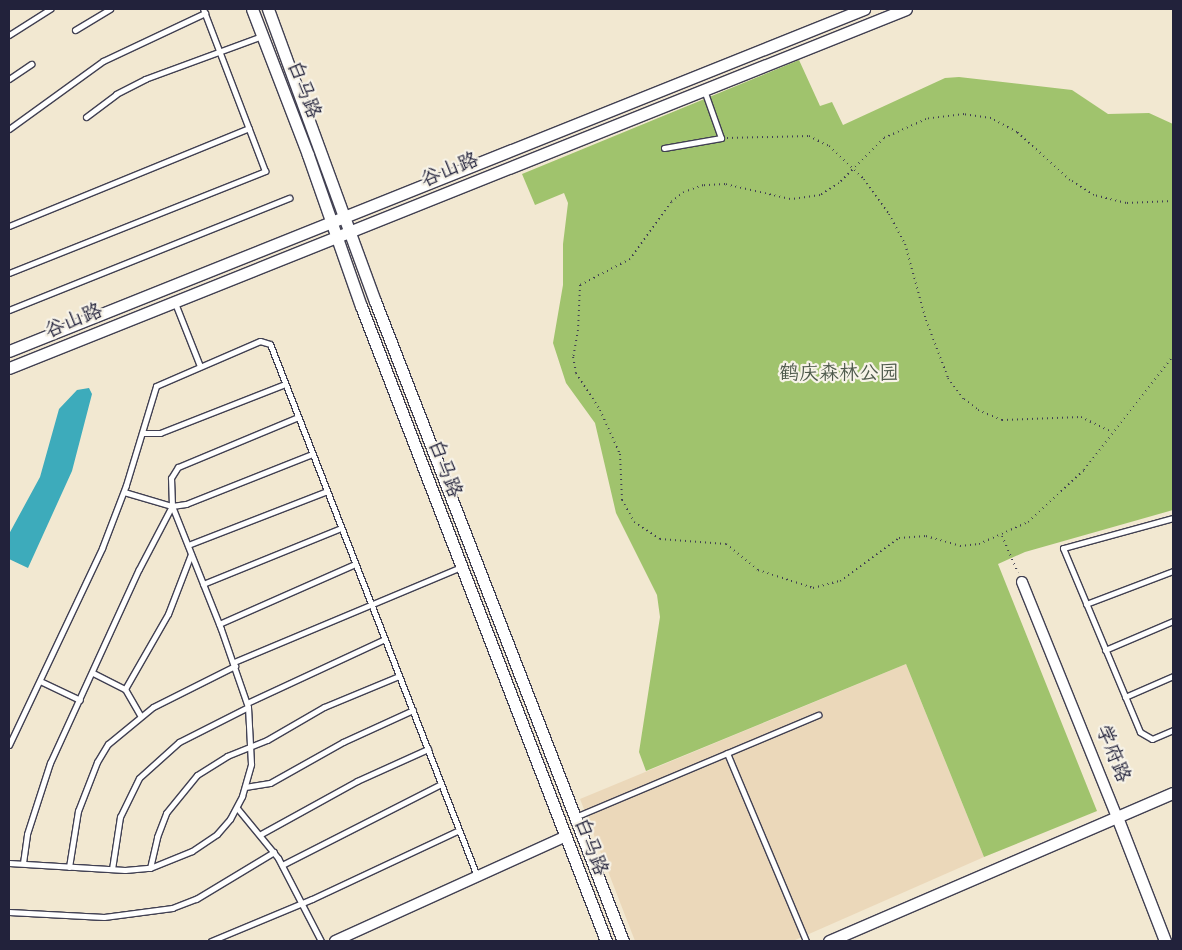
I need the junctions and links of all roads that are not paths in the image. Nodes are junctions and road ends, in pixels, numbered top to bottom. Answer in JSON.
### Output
{"nodes":[{"id":1,"x":50,"y":9,"type":"edge"},
{"id":2,"x":110,"y":9,"type":"edge"},
{"id":3,"x":252,"y":9,"type":"edge"},
{"id":4,"x":268,"y":9,"type":"edge"},
{"id":5,"x":864,"y":9,"type":"edge"},
{"id":6,"x":906,"y":9,"type":"edge"},
{"id":7,"x":204,"y":11,"type":"edge"},
{"id":8,"x":76,"y":30,"type":"dead end"},
{"id":9,"x":9,"y":35,"type":"edge"},
{"id":10,"x":262,"y":36,"type":"junction"},
{"id":11,"x":220,"y":52,"type":"junction"},
{"id":12,"x":31,"y":64,"type":"dead end"},
{"id":13,"x":9,"y":79,"type":"edge"},
{"id":14,"x":704,"y":90,"type":"junction"},
{"id":15,"x":86,"y":117,"type":"dead end"},
{"id":16,"x":9,"y":128,"type":"edge"},
{"id":17,"x":248,"y":128,"type":"junction"},
{"id":18,"x":664,"y":148,"type":"dead end"},
{"id":19,"x":289,"y":198,"type":"dead end"},
{"id":20,"x":346,"y":217,"type":"junction"},
{"id":21,"x":332,"y":222,"type":"junction"},
{"id":22,"x":9,"y":226,"type":"edge"},
{"id":23,"x":351,"y":232,"type":"junction"},
{"id":24,"x":337,"y":237,"type":"junction"},
{"id":25,"x":9,"y":274,"type":"edge"},
{"id":26,"x":174,"y":302,"type":"junction"},
{"id":27,"x":9,"y":310,"type":"edge"},
{"id":28,"x":9,"y":351,"type":"edge"},
{"id":29,"x":200,"y":366,"type":"junction"},
{"id":30,"x":9,"y":368,"type":"edge"},
{"id":31,"x":285,"y":384,"type":"junction"},
{"id":32,"x":298,"y":417,"type":"junction"},
{"id":33,"x":143,"y":433,"type":"junction"},
{"id":34,"x":312,"y":454,"type":"junction"},
{"id":35,"x":327,"y":491,"type":"junction"},
{"id":36,"x":124,"y":492,"type":"junction"},
{"id":37,"x":172,"y":506,"type":"junction"},
{"id":38,"x":1173,"y":518,"type":"edge"},
{"id":39,"x":341,"y":528,"type":"junction"},
{"id":40,"x":188,"y":546,"type":"junction"},
{"id":41,"x":191,"y":553,"type":"junction"},
{"id":42,"x":355,"y":564,"type":"junction"},
{"id":43,"x":462,"y":567,"type":"junction"},
{"id":44,"x":1173,"y":571,"type":"edge"},
{"id":45,"x":1022,"y":582,"type":"road end"},
{"id":46,"x":204,"y":584,"type":"junction"},
{"id":47,"x":370,"y":602,"type":"junction"},
{"id":48,"x":1086,"y":604,"type":"junction"},
{"id":49,"x":1173,"y":621,"type":"edge"},
{"id":50,"x":219,"y":624,"type":"junction"},
{"id":51,"x":385,"y":640,"type":"junction"},
{"id":52,"x":1105,"y":650,"type":"junction"},
{"id":53,"x":234,"y":664,"type":"junction"},
{"id":54,"x":93,"y":673,"type":"junction"},
{"id":55,"x":399,"y":676,"type":"junction"},
{"id":56,"x":1173,"y":676,"type":"edge"},
{"id":57,"x":40,"y":681,"type":"junction"},
{"id":58,"x":125,"y":689,"type":"junction"},
{"id":59,"x":1125,"y":697,"type":"junction"},
{"id":60,"x":80,"y":700,"type":"junction"},
{"id":61,"x":248,"y":705,"type":"junction"},
{"id":62,"x":413,"y":710,"type":"junction"},
{"id":63,"x":818,"y":715,"type":"dead end"},
{"id":64,"x":140,"y":716,"type":"junction"},
{"id":65,"x":1173,"y":730,"type":"edge"},
{"id":66,"x":9,"y":745,"type":"edge"},
{"id":67,"x":252,"y":745,"type":"junction"},
{"id":68,"x":428,"y":749,"type":"junction"},
{"id":69,"x":727,"y":753,"type":"junction"},
{"id":70,"x":441,"y":784,"type":"junction"},
{"id":71,"x":245,"y":787,"type":"junction"},
{"id":72,"x":1173,"y":793,"type":"edge"},
{"id":73,"x":237,"y":808,"type":"junction"},
{"id":74,"x":575,"y":817,"type":"junction"},
{"id":75,"x":1117,"y":817,"type":"junction"},
{"id":76,"x":459,"y":830,"type":"junction"},
{"id":77,"x":261,"y":834,"type":"junction"},
{"id":78,"x":566,"y":836,"type":"junction"},
{"id":79,"x":274,"y":852,"type":"junction"},
{"id":80,"x":9,"y":862,"type":"edge"},
{"id":81,"x":23,"y":864,"type":"junction"},
{"id":82,"x":282,"y":866,"type":"junction"},
{"id":83,"x":69,"y":867,"type":"junction"},
{"id":84,"x":150,"y":868,"type":"junction"},
{"id":85,"x":112,"y":869,"type":"junction"},
{"id":86,"x":477,"y":876,"type":"junction"},
{"id":87,"x":302,"y":902,"type":"junction"},
{"id":88,"x":9,"y":912,"type":"edge"},
{"id":89,"x":211,"y":941,"type":"edge"},
{"id":90,"x":321,"y":941,"type":"edge"},
{"id":91,"x":335,"y":941,"type":"edge"},
{"id":92,"x":606,"y":941,"type":"edge"},
{"id":93,"x":623,"y":941,"type":"edge"},
{"id":94,"x":806,"y":941,"type":"edge"},
{"id":95,"x":829,"y":941,"type":"edge"},
{"id":96,"x":1164,"y":941,"type":"edge"}],
"edges":[{"from":1,"to":9,"type":"lane"},
{"from":2,"to":8,"type":"lane"},
{"from":3,"to":10,"type":"street","name":"白马路"},
{"from":4,"to":20,"type":"street","name":"白马路"},
{"from":5,"to":20,"type":"street","name":"谷山路"},
{"from":6,"to":14,"type":"street","name":"谷山路"},
{"from":7,"to":11,"type":"lane"},
{"from":7,"to":16,"type":"lane"},
{"from":10,"to":11,"type":"lane"},
{"from":10,"to":21,"type":"street","name":"白马路"},
{"from":11,"to":15,"type":"lane"},
{"from":11,"to":17,"type":"lane"},
{"from":12,"to":13,"type":"lane"},
{"from":14,"to":18,"type":"lane"},
{"from":14,"to":23,"type":"street","name":"谷山路"},
{"from":17,"to":22,"type":"lane"},
{"from":17,"to":25,"type":"lane"},
{"from":19,"to":27,"type":"lane"},
{"from":20,"to":21,"type":"street","name":"谷山路"},
{"from":20,"to":23,"type":"street","name":"白马路"},
{"from":21,"to":24,"type":"street","name":"白马路"},
{"from":21,"to":28,"type":"street","name":"谷山路"},
{"from":23,"to":24,"type":"street","name":"谷山路"},
{"from":23,"to":74,"type":"street","name":"白马路"},
{"from":24,"to":26,"type":"street","name":"谷山路"},
{"from":24,"to":43,"type":"street","name":"白马路"},
{"from":26,"to":29,"type":"lane"},
{"from":26,"to":30,"type":"street","name":"谷山路"},
{"from":29,"to":31,"type":"lane"},
{"from":29,"to":33,"type":"lane"},
{"from":31,"to":32,"type":"lane"},
{"from":31,"to":33,"type":"lane"},
{"from":32,"to":34,"type":"lane"},
{"from":32,"to":37,"type":"lane"},
{"from":33,"to":36,"type":"lane"},
{"from":34,"to":35,"type":"lane"},
{"from":34,"to":37,"type":"lane"},
{"from":35,"to":39,"type":"lane"},
{"from":35,"to":40,"type":"lane"},
{"from":36,"to":37,"type":"lane"},
{"from":36,"to":57,"type":"lane"},
{"from":37,"to":40,"type":"lane"},
{"from":37,"to":54,"type":"lane"},
{"from":38,"to":48,"type":"lane"},
{"from":39,"to":42,"type":"lane"},
{"from":39,"to":46,"type":"lane"},
{"from":40,"to":41,"type":"lane"},
{"from":41,"to":46,"type":"lane"},
{"from":41,"to":58,"type":"lane"},
{"from":42,"to":47,"type":"lane"},
{"from":42,"to":50,"type":"lane"},
{"from":43,"to":47,"type":"lane"},
{"from":43,"to":78,"type":"street","name":"白马路"},
{"from":44,"to":48,"type":"lane"},
{"from":45,"to":75,"type":"street","name":"学府路"},
{"from":46,"to":50,"type":"lane"},
{"from":47,"to":51,"type":"lane"},
{"from":47,"to":53,"type":"lane"},
{"from":48,"to":52,"type":"lane"},
{"from":49,"to":52,"type":"lane"},
{"from":50,"to":53,"type":"lane"},
{"from":51,"to":55,"type":"lane"},
{"from":51,"to":61,"type":"lane"},
{"from":52,"to":59,"type":"lane"},
{"from":53,"to":61,"type":"lane"},
{"from":53,"to":64,"type":"lane"},
{"from":54,"to":58,"type":"lane"},
{"from":54,"to":60,"type":"lane"},
{"from":55,"to":62,"type":"lane"},
{"from":55,"to":67,"type":"lane"},
{"from":56,"to":59,"type":"lane"},
{"from":57,"to":60,"type":"lane"},
{"from":57,"to":66,"type":"lane"},
{"from":58,"to":64,"type":"lane"},
{"from":59,"to":65,"type":"lane"},
{"from":60,"to":81,"type":"lane"},
{"from":61,"to":67,"type":"lane"},
{"from":61,"to":85,"type":"lane"},
{"from":62,"to":68,"type":"lane"},
{"from":62,"to":71,"type":"lane"},
{"from":63,"to":69,"type":"lane"},
{"from":64,"to":83,"type":"lane"},
{"from":67,"to":71,"type":"lane"},
{"from":67,"to":84,"type":"lane"},
{"from":68,"to":70,"type":"lane"},
{"from":68,"to":77,"type":"lane"},
{"from":69,"to":74,"type":"lane"},
{"from":69,"to":94,"type":"lane"},
{"from":70,"to":76,"type":"lane"},
{"from":70,"to":82,"type":"lane"},
{"from":71,"to":73,"type":"lane"},
{"from":72,"to":75,"type":"street"},
{"from":73,"to":77,"type":"lane"},
{"from":73,"to":84,"type":"lane"},
{"from":74,"to":93,"type":"street","name":"白马路"},
{"from":75,"to":95,"type":"street"},
{"from":75,"to":96,"type":"street","name":"学府路"},
{"from":76,"to":86,"type":"lane"},
{"from":76,"to":87,"type":"lane"},
{"from":77,"to":79,"type":"lane"},
{"from":78,"to":86,"type":"street"},
{"from":78,"to":92,"type":"street","name":"白马路"},
{"from":79,"to":82,"type":"lane"},
{"from":79,"to":88,"type":"lane"},
{"from":80,"to":81,"type":"lane"},
{"from":81,"to":83,"type":"lane"},
{"from":82,"to":87,"type":"lane"},
{"from":83,"to":85,"type":"lane"},
{"from":84,"to":85,"type":"lane"},
{"from":86,"to":91,"type":"street"},
{"from":87,"to":89,"type":"lane"},
{"from":87,"to":90,"type":"lane"}]}
